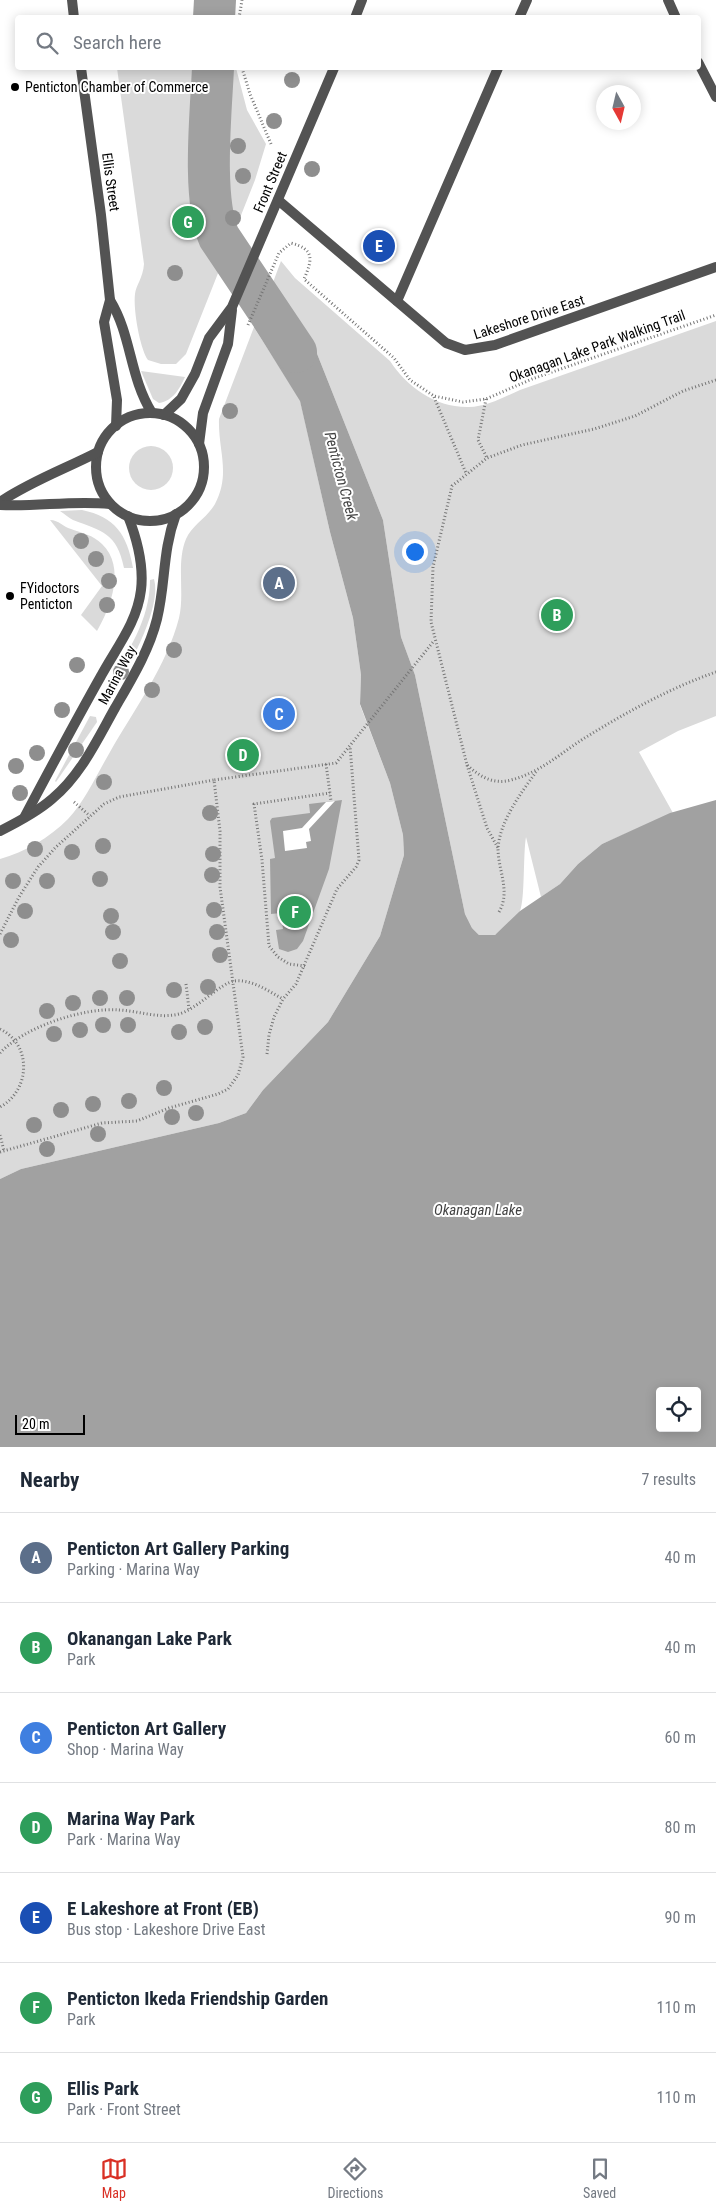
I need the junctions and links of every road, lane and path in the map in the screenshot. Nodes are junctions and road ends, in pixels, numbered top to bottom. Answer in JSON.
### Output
{"nodes":[{"id":1,"x":72,"y":0,"type":"edge"},
{"id":2,"x":242,"y":0,"type":"edge"},
{"id":3,"x":362,"y":0,"type":"edge"},
{"id":4,"x":526,"y":0,"type":"edge"},
{"id":5,"x":668,"y":0,"type":"edge"},
{"id":6,"x":74,"y":15,"type":"edge"},
{"id":7,"x":239,"y":15,"type":"edge"},
{"id":8,"x":356,"y":15,"type":"edge"},
{"id":9,"x":520,"y":15,"type":"edge"},
{"id":10,"x":675,"y":15,"type":"edge"},
{"id":11,"x":701,"y":68,"type":"edge"},
{"id":12,"x":81,"y":70,"type":"edge"},
{"id":13,"x":243,"y":70,"type":"edge"},
{"id":14,"x":333,"y":70,"type":"edge"},
{"id":15,"x":497,"y":70,"type":"edge"},
{"id":16,"x":716,"y":97,"type":"edge"},
{"id":17,"x":271,"y":144,"type":"dead end"},
{"id":18,"x":278,"y":200,"type":"junction"},
{"id":19,"x":716,"y":267,"type":"edge"},
{"id":20,"x":110,"y":300,"type":"junction"},
{"id":21,"x":397,"y":301,"type":"junction"},
{"id":22,"x":232,"y":308,"type":"junction"},
{"id":23,"x":716,"y":315,"type":"edge"},
{"id":24,"x":247,"y":328,"type":"dead end"},
{"id":25,"x":716,"y":380,"type":"edge"},
{"id":26,"x":434,"y":396,"type":"junction"},
{"id":27,"x":486,"y":399,"type":"junction"},
{"id":28,"x":152,"y":413,"type":"junction"},
{"id":29,"x":164,"y":415,"type":"junction"},
{"id":30,"x":116,"y":426,"type":"junction"},
{"id":31,"x":199,"y":444,"type":"junction"},
{"id":32,"x":98,"y":452,"type":"junction"},
{"id":33,"x":488,"y":458,"type":"junction"},
{"id":34,"x":466,"y":474,"type":"junction"},
{"id":35,"x":0,"y":503,"type":"edge"},
{"id":36,"x":110,"y":504,"type":"junction"},
{"id":37,"x":176,"y":514,"type":"junction"},
{"id":38,"x":128,"y":516,"type":"junction"},
{"id":39,"x":434,"y":642,"type":"junction"},
{"id":40,"x":716,"y":672,"type":"edge"},
{"id":41,"x":350,"y":746,"type":"junction"},
{"id":42,"x":326,"y":764,"type":"junction"},
{"id":43,"x":467,"y":765,"type":"junction"},
{"id":44,"x":537,"y":771,"type":"junction"},
{"id":45,"x":214,"y":780,"type":"junction"},
{"id":46,"x":330,"y":793,"type":"junction"},
{"id":47,"x":331,"y":801,"type":"dead end"},
{"id":48,"x":74,"y":802,"type":"dead end"},
{"id":49,"x":90,"y":816,"type":"junction"},
{"id":50,"x":24,"y":818,"type":"junction"},
{"id":51,"x":0,"y":831,"type":"edge"},
{"id":52,"x":498,"y":848,"type":"junction"},
{"id":53,"x":499,"y":912,"type":"dead end"},
{"id":54,"x":0,"y":934,"type":"edge"},
{"id":55,"x":305,"y":966,"type":"junction"},
{"id":56,"x":233,"y":981,"type":"junction"},
{"id":57,"x":186,"y":984,"type":"dead end"},
{"id":58,"x":283,"y":999,"type":"junction"},
{"id":59,"x":189,"y":1009,"type":"junction"},
{"id":60,"x":0,"y":1030,"type":"edge"},
{"id":61,"x":15,"y":1041,"type":"junction"},
{"id":62,"x":0,"y":1053,"type":"edge"},
{"id":63,"x":267,"y":1054,"type":"dead end"},
{"id":64,"x":0,"y":1107,"type":"edge"},
{"id":65,"x":0,"y":1135,"type":"edge"},
{"id":66,"x":2,"y":1152,"type":"edge"}],
"edges":[{"from":1,"to":6,"type":"street"},
{"from":2,"to":7,"type":"path"},
{"from":3,"to":8,"type":"street"},
{"from":4,"to":9,"type":"street"},
{"from":5,"to":10,"type":"street"},
{"from":11,"to":16,"type":"street"},
{"from":12,"to":20,"type":"street","name":"Ellis Street"},
{"from":13,"to":17,"type":"path"},
{"from":14,"to":18,"type":"street","name":"Front Street"},
{"from":15,"to":21,"type":"street"},
{"from":18,"to":21,"type":"street","name":"Lakeshore Drive East"},
{"from":18,"to":22,"type":"street","name":"Front Street"},
{"from":19,"to":21,"type":"street","name":"Lakeshore Drive East"},
{"from":20,"to":28,"type":"street","name":"Ellis Street"},
{"from":20,"to":30,"type":"street","name":"Ellis Street"},
{"from":22,"to":29,"type":"street","name":"Front Street"},
{"from":22,"to":31,"type":"street","name":"Front Street"},
{"from":23,"to":27,"type":"path","name":"Okanagan Lake Park Walking Trail"},
{"from":24,"to":26,"type":"path","name":"Okanagan Lake Park Walking Trail"},
{"from":25,"to":33,"type":"path"},
{"from":26,"to":27,"type":"path","name":"Okanagan Lake Park Walking Trail"},
{"from":26,"to":34,"type":"path"},
{"from":27,"to":33,"type":"path"},
{"from":28,"to":29,"type":"street"},
{"from":28,"to":30,"type":"street"},
{"from":29,"to":31,"type":"street"},
{"from":30,"to":32,"type":"street"},
{"from":31,"to":37,"type":"street"},
{"from":32,"to":35,"type":"street"},
{"from":32,"to":36,"type":"street"},
{"from":33,"to":34,"type":"path"},
{"from":34,"to":39,"type":"path"},
{"from":35,"to":36,"type":"street"},
{"from":36,"to":38,"type":"street"},
{"from":37,"to":38,"type":"street"},
{"from":37,"to":50,"type":"street","name":"Marina Way"},
{"from":38,"to":50,"type":"street","name":"Marina Way"},
{"from":39,"to":41,"type":"path"},
{"from":39,"to":43,"type":"path"},
{"from":40,"to":44,"type":"path"},
{"from":41,"to":42,"type":"path"},
{"from":41,"to":55,"type":"path"},
{"from":42,"to":45,"type":"path"},
{"from":42,"to":46,"type":"path"},
{"from":43,"to":44,"type":"path"},
{"from":43,"to":52,"type":"path"},
{"from":44,"to":52,"type":"path"},
{"from":45,"to":49,"type":"path"},
{"from":45,"to":56,"type":"path"},
{"from":46,"to":47,"type":"path"},
{"from":46,"to":55,"type":"path"},
{"from":48,"to":49,"type":"path"},
{"from":49,"to":54,"type":"path"},
{"from":50,"to":51,"type":"street","name":"Marina Way"},
{"from":52,"to":53,"type":"path"},
{"from":55,"to":58,"type":"path"},
{"from":56,"to":58,"type":"path"},
{"from":56,"to":59,"type":"path"},
{"from":56,"to":66,"type":"path"},
{"from":57,"to":59,"type":"path"},
{"from":58,"to":63,"type":"path"},
{"from":59,"to":61,"type":"path"},
{"from":60,"to":61,"type":"path"},
{"from":61,"to":62,"type":"path"},
{"from":61,"to":64,"type":"path"},
{"from":65,"to":66,"type":"path"}]}
